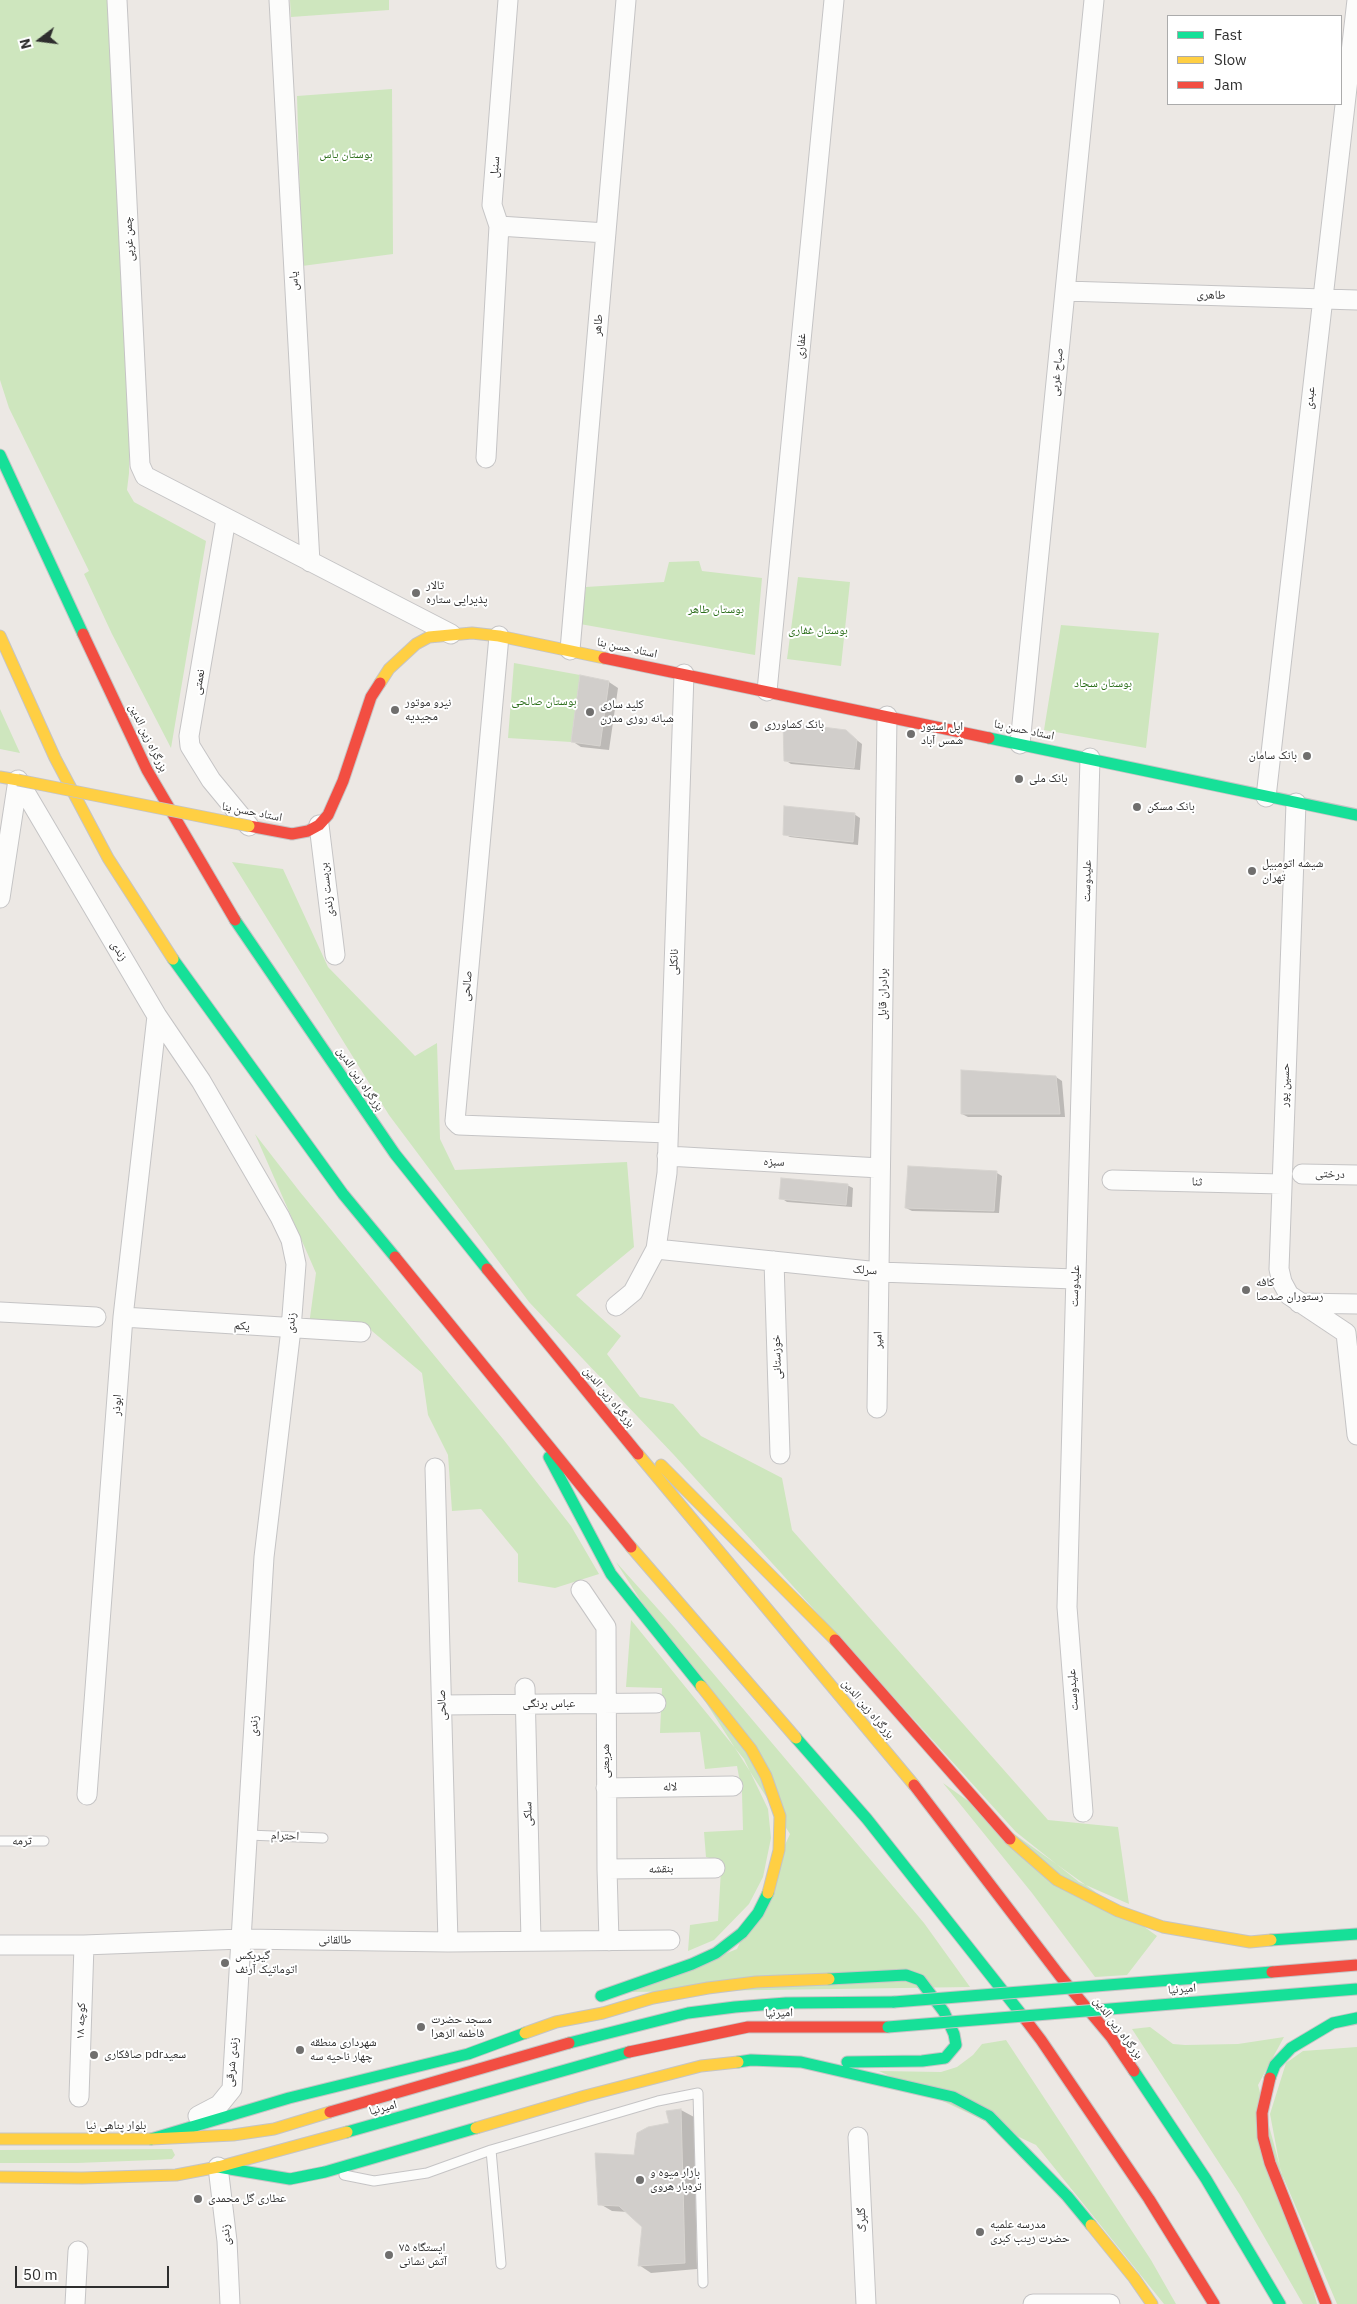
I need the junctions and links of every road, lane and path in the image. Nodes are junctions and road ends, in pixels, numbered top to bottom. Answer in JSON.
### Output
{"nodes":[{"id":1,"x":117,"y":0,"type":"edge"},
{"id":2,"x":279,"y":0,"type":"edge"},
{"id":3,"x":508,"y":0,"type":"edge"},
{"id":4,"x":626,"y":0,"type":"edge"},
{"id":5,"x":834,"y":0,"type":"edge"},
{"id":6,"x":1094,"y":0,"type":"edge"},
{"id":7,"x":1357,"y":0,"type":"edge"},
{"id":8,"x":499,"y":226,"type":"junction"},
{"id":9,"x":606,"y":232,"type":"junction"},
{"id":10,"x":1065,"y":290,"type":"junction"},
{"id":11,"x":1321,"y":298,"type":"junction"},
{"id":12,"x":1357,"y":300,"type":"edge"},
{"id":13,"x":0,"y":455,"type":"edge"},
{"id":14,"x":486,"y":458,"type":"dead end"},
{"id":15,"x":226,"y":518,"type":"junction"},
{"id":16,"x":310,"y":562,"type":"junction"},
{"id":17,"x":451,"y":634,"type":"junction"},
{"id":18,"x":0,"y":636,"type":"edge"},
{"id":19,"x":499,"y":636,"type":"junction"},
{"id":20,"x":570,"y":650,"type":"junction"},
{"id":21,"x":684,"y":674,"type":"junction"},
{"id":22,"x":768,"y":692,"type":"junction"},
{"id":23,"x":887,"y":716,"type":"junction"},
{"id":24,"x":1020,"y":744,"type":"junction"},
{"id":25,"x":1090,"y":758,"type":"junction"},
{"id":26,"x":9,"y":778,"type":"edge"},
{"id":27,"x":1266,"y":797,"type":"junction"},
{"id":28,"x":1296,"y":804,"type":"junction"},
{"id":29,"x":1357,"y":815,"type":"edge"},
{"id":30,"x":319,"y":825,"type":"junction"},
{"id":31,"x":249,"y":826,"type":"junction"},
{"id":32,"x":0,"y":898,"type":"edge"},
{"id":33,"x":335,"y":956,"type":"dead end"},
{"id":34,"x":157,"y":1016,"type":"junction"},
{"id":35,"x":668,"y":1134,"type":"junction"},
{"id":36,"x":667,"y":1156,"type":"junction"},
{"id":37,"x":880,"y":1168,"type":"junction"},
{"id":38,"x":1302,"y":1174,"type":"dead end"},
{"id":39,"x":1357,"y":1175,"type":"edge"},
{"id":40,"x":1112,"y":1180,"type":"dead end"},
{"id":41,"x":1282,"y":1184,"type":"junction"},
{"id":42,"x":656,"y":1249,"type":"junction"},
{"id":43,"x":774,"y":1261,"type":"junction"},
{"id":44,"x":879,"y":1272,"type":"junction"},
{"id":45,"x":1075,"y":1279,"type":"junction"},
{"id":46,"x":1298,"y":1303,"type":"junction"},
{"id":47,"x":1357,"y":1304,"type":"edge"},
{"id":48,"x":616,"y":1306,"type":"dead end"},
{"id":49,"x":0,"y":1312,"type":"edge"},
{"id":50,"x":96,"y":1316,"type":"dead end"},
{"id":51,"x":123,"y":1318,"type":"junction"},
{"id":52,"x":291,"y":1329,"type":"junction"},
{"id":53,"x":361,"y":1332,"type":"dead end"},
{"id":54,"x":1352,"y":1333,"type":"edge"},
{"id":55,"x":577,"y":1381,"type":"junction"},
{"id":56,"x":877,"y":1408,"type":"dead end"},
{"id":57,"x":530,"y":1422,"type":"junction"},
{"id":58,"x":1357,"y":1435,"type":"edge"},
{"id":59,"x":780,"y":1454,"type":"dead end"},
{"id":60,"x":435,"y":1468,"type":"dead end"},
{"id":61,"x":581,"y":1590,"type":"dead end"},
{"id":62,"x":525,"y":1696,"type":"junction"},
{"id":63,"x":606,"y":1703,"type":"junction"},
{"id":64,"x":656,"y":1703,"type":"dead end"},
{"id":65,"x":442,"y":1705,"type":"junction"},
{"id":66,"x":733,"y":1786,"type":"dead end"},
{"id":67,"x":606,"y":1788,"type":"junction"},
{"id":68,"x":87,"y":1795,"type":"dead end"},
{"id":69,"x":1083,"y":1812,"type":"dead end"},
{"id":70,"x":248,"y":1835,"type":"junction"},
{"id":71,"x":323,"y":1838,"type":"dead end"},
{"id":72,"x":0,"y":1841,"type":"edge"},
{"id":73,"x":44,"y":1841,"type":"dead end"},
{"id":74,"x":715,"y":1868,"type":"dead end"},
{"id":75,"x":607,"y":1869,"type":"junction"},
{"id":76,"x":1357,"y":1934,"type":"edge"},
{"id":77,"x":242,"y":1939,"type":"junction"},
{"id":78,"x":609,"y":1940,"type":"junction"},
{"id":79,"x":670,"y":1940,"type":"dead end"},
{"id":80,"x":530,"y":1941,"type":"junction"},
{"id":81,"x":448,"y":1942,"type":"junction"},
{"id":82,"x":84,"y":1944,"type":"junction"},
{"id":83,"x":0,"y":1945,"type":"edge"},
{"id":84,"x":1357,"y":1965,"type":"edge"},
{"id":85,"x":1357,"y":1989,"type":"edge"},
{"id":86,"x":1357,"y":2018,"type":"edge"},
{"id":87,"x":556,"y":2022,"type":"junction"},
{"id":88,"x":801,"y":2062,"type":"junction"},
{"id":89,"x":79,"y":2097,"type":"dead end"},
{"id":90,"x":233,"y":2135,"type":"joint"},
{"id":91,"x":858,"y":2137,"type":"dead end"},
{"id":92,"x":0,"y":2139,"type":"edge"},
{"id":93,"x":151,"y":2139,"type":"junction"},
{"id":94,"x":491,"y":2150,"type":"junction"},
{"id":95,"x":218,"y":2167,"type":"junction"},
{"id":96,"x":325,"y":2172,"type":"junction"},
{"id":97,"x":0,"y":2177,"type":"edge"},
{"id":98,"x":78,"y":2251,"type":"dead end"},
{"id":99,"x":502,"y":2264,"type":"dead end"},
{"id":100,"x":702,"y":2283,"type":"dead end"},
{"id":101,"x":75,"y":2304,"type":"edge"},
{"id":102,"x":230,"y":2304,"type":"edge"},
{"id":103,"x":866,"y":2304,"type":"edge"},
{"id":104,"x":1033,"y":2304,"type":"edge"},
{"id":105,"x":1110,"y":2304,"type":"edge"},
{"id":106,"x":1152,"y":2304,"type":"edge"},
{"id":107,"x":1214,"y":2304,"type":"edge"},
{"id":108,"x":1280,"y":2304,"type":"edge"},
{"id":109,"x":1326,"y":2304,"type":"edge"}],
"edges":[{"from":1,"to":15,"type":"street","name":"چمن غربی"},
{"from":2,"to":16,"type":"street","name":"یاس"},
{"from":3,"to":8,"type":"street","name":"سنبل"},
{"from":4,"to":9,"type":"street","name":"طاهر"},
{"from":5,"to":22,"type":"street","name":"غفاری"},
{"from":6,"to":10,"type":"street","name":"صباح غربی"},
{"from":7,"to":11,"type":"street","name":"عبدی"},
{"from":8,"to":9,"type":"street"},
{"from":8,"to":14,"type":"street","name":"سنبل"},
{"from":9,"to":20,"type":"street","name":"طاهر"},
{"from":10,"to":11,"type":"street","name":"طاهری"},
{"from":10,"to":24,"type":"street","name":"صباح غربی"},
{"from":11,"to":12,"type":"street","name":"طاهری"},
{"from":11,"to":27,"type":"street","name":"عبدی"},
{"from":13,"to":55,"type":"main road","name":"بزرگراه زین الدین"},
{"from":15,"to":16,"type":"street"},
{"from":15,"to":31,"type":"street","name":"نعمتی"},
{"from":16,"to":17,"type":"street"},
{"from":17,"to":19,"type":"main road","name":"استاد حسن بنا"},
{"from":17,"to":30,"type":"main road","name":"استاد حسن بنا"},
{"from":18,"to":57,"type":"main road"},
{"from":19,"to":20,"type":"main road","name":"استاد حسن بنا"},
{"from":19,"to":35,"type":"street","name":"صالحی"},
{"from":20,"to":21,"type":"main road","name":"استاد حسن بنا"},
{"from":21,"to":22,"type":"main road","name":"استاد حسن بنا"},
{"from":21,"to":35,"type":"street","name":"نانکلی"},
{"from":22,"to":23,"type":"main road","name":"استاد حسن بنا"},
{"from":23,"to":24,"type":"main road","name":"استاد حسن بنا"},
{"from":23,"to":37,"type":"street","name":"برادران قابل"},
{"from":24,"to":25,"type":"main road","name":"استاد حسن بنا"},
{"from":25,"to":27,"type":"main road","name":"استاد حسن بنا"},
{"from":25,"to":45,"type":"street","name":"علیدوست"},
{"from":26,"to":31,"type":"main road","name":"استاد حسن بنا","bridge":true},
{"from":26,"to":32,"type":"street"},
{"from":26,"to":34,"type":"street","name":"زندی"},
{"from":27,"to":28,"type":"main road","name":"استاد حسن بنا"},
{"from":28,"to":29,"type":"main road","name":"استاد حسن بنا"},
{"from":28,"to":41,"type":"street","name":"حسین پور"},
{"from":30,"to":31,"type":"main road","name":"استاد حسن بنا"},
{"from":30,"to":33,"type":"street","name":"بن‌بست زندی"},
{"from":34,"to":51,"type":"street","name":"ابوذر"},
{"from":34,"to":52,"type":"street","name":"زندی"},
{"from":35,"to":36,"type":"street","name":"نانکلی"},
{"from":36,"to":37,"type":"street","name":"سبزه"},
{"from":36,"to":42,"type":"street","name":"نانکلی"},
{"from":37,"to":44,"type":"street","name":"برادران قابل"},
{"from":38,"to":39,"type":"street","name":"درختی"},
{"from":40,"to":41,"type":"street","name":"ثنا"},
{"from":41,"to":46,"type":"street","name":"حسین پور"},
{"from":42,"to":43,"type":"street","name":"سرلک"},
{"from":42,"to":48,"type":"street","name":"نانکلی"},
{"from":43,"to":44,"type":"street","name":"سرلک"},
{"from":43,"to":59,"type":"street","name":"خوزستانی"},
{"from":44,"to":45,"type":"street","name":"سرلک"},
{"from":44,"to":56,"type":"street","name":"امیر"},
{"from":45,"to":69,"type":"street","name":"علیدوست"},
{"from":46,"to":47,"type":"street"},
{"from":46,"to":54,"type":"street","name":"حسین پور"},
{"from":49,"to":50,"type":"street"},
{"from":51,"to":52,"type":"street","name":"یکم"},
{"from":51,"to":68,"type":"street","name":"ابوذر"},
{"from":52,"to":53,"type":"street","name":"یکم"},
{"from":52,"to":70,"type":"street","name":"زندی"},
{"from":54,"to":58,"type":"street"},
{"from":55,"to":76,"type":"main road"},
{"from":55,"to":108,"type":"main road","name":"بزرگراه زین الدین"},
{"from":57,"to":87,"type":"main road"},
{"from":57,"to":107,"type":"main road"},
{"from":60,"to":65,"type":"street","name":"صالحی"},
{"from":61,"to":63,"type":"street","name":"شریعتی"},
{"from":62,"to":63,"type":"street","name":"عباس برنگی"},
{"from":62,"to":65,"type":"street","name":"عباس برنگی"},
{"from":62,"to":80,"type":"street","name":"سلکی"},
{"from":63,"to":64,"type":"street","name":"عباس برنگی"},
{"from":63,"to":67,"type":"street","name":"شریعتی"},
{"from":65,"to":81,"type":"street","name":"صالحی"},
{"from":66,"to":67,"type":"street","name":"لاله"},
{"from":67,"to":75,"type":"street","name":"شریعتی"},
{"from":70,"to":71,"type":"lane","name":"احترام"},
{"from":70,"to":77,"type":"street","name":"زندی"},
{"from":72,"to":73,"type":"lane","name":"ترمه"},
{"from":74,"to":75,"type":"street","name":"بنقشه"},
{"from":75,"to":78,"type":"street","name":"شریعتی"},
{"from":77,"to":81,"type":"street","name":"طالقانی"},
{"from":77,"to":82,"type":"street","name":"طالقانی"},
{"from":77,"to":93,"type":"street","name":"زندی شرقی"},
{"from":78,"to":79,"type":"street","name":"طالقانی"},
{"from":78,"to":80,"type":"street","name":"طالقانی"},
{"from":80,"to":81,"type":"street","name":"طالقانی"},
{"from":82,"to":83,"type":"street","name":"طالقانی"},
{"from":82,"to":89,"type":"street","name":"کوچه ۱۸"},
{"from":84,"to":90,"type":"main road","name":"امیرنیا","bridge":true},
{"from":85,"to":95,"type":"main road","name":"امیرنیا","bridge":true},
{"from":86,"to":109,"type":"main road"},
{"from":87,"to":88,"type":"main road"},
{"from":87,"to":93,"type":"main road"},
{"from":88,"to":96,"type":"main road"},
{"from":88,"to":106,"type":"main road"},
{"from":90,"to":93,"type":"main road","name":"بلوار پناهی نیا"},
{"from":91,"to":103,"type":"street","name":"گلبرگ"},
{"from":92,"to":93,"type":"main road","name":"بلوار پناهی نیا"},
{"from":94,"to":96,"type":"lane"},
{"from":94,"to":99,"type":"lane"},
{"from":94,"to":100,"type":"lane"},
{"from":95,"to":96,"type":"main road"},
{"from":95,"to":97,"type":"main road"},
{"from":95,"to":102,"type":"street","name":"زندی"},
{"from":98,"to":101,"type":"street"},
{"from":104,"to":105,"type":"street"}]}
